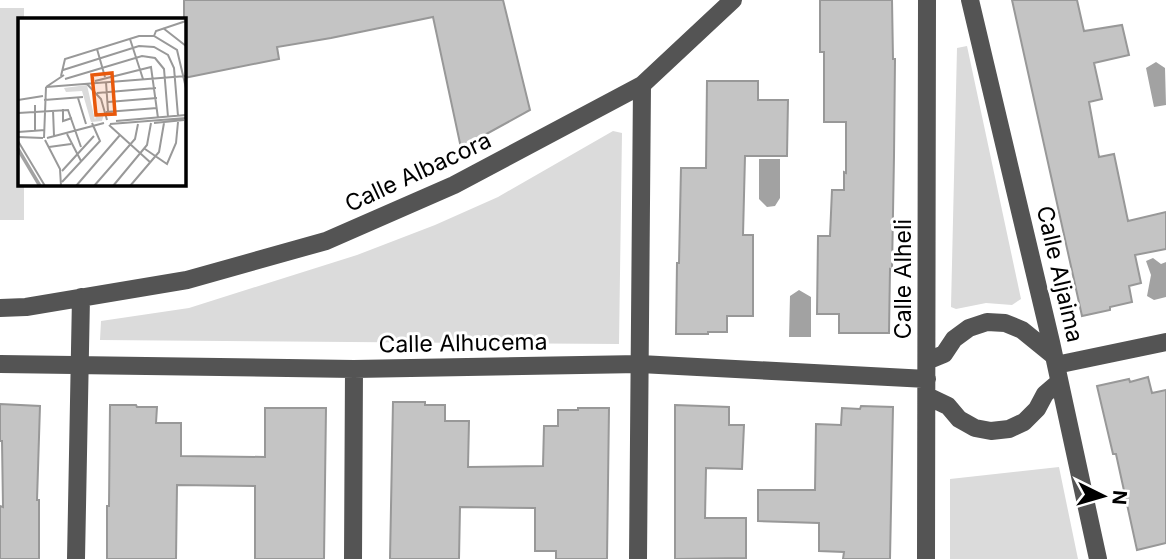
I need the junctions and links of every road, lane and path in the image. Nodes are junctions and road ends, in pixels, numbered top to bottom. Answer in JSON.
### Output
{"nodes":[{"id":1,"x":733,"y":0,"type":"edge"},
{"id":2,"x":927,"y":0,"type":"edge"},
{"id":3,"x":971,"y":0,"type":"edge"},
{"id":4,"x":642,"y":85,"type":"junction"},
{"id":5,"x":81,"y":297,"type":"junction"},
{"id":6,"x":0,"y":308,"type":"edge"},
{"id":7,"x":1166,"y":342,"type":"edge"},
{"id":8,"x":0,"y":364,"type":"edge"},
{"id":9,"x":78,"y":365,"type":"junction"},
{"id":10,"x":640,"y":365,"type":"junction"},
{"id":11,"x":1056,"y":368,"type":"junction"},
{"id":12,"x":354,"y":369,"type":"junction"},
{"id":13,"x":927,"y":379,"type":"junction"},
{"id":14,"x":76,"y":559,"type":"edge"},
{"id":15,"x":353,"y":559,"type":"edge"},
{"id":16,"x":639,"y":559,"type":"edge"},
{"id":17,"x":926,"y":559,"type":"edge"},
{"id":18,"x":1098,"y":559,"type":"edge"}],
"edges":[{"from":1,"to":4,"type":"street","name":"Calle Albacora"},
{"from":2,"to":13,"type":"street","name":"Calle Alheli"},
{"from":3,"to":11,"type":"street","name":"Calle Aljaima"},
{"from":4,"to":5,"type":"street","name":"Calle Albacora"},
{"from":4,"to":10,"type":"street"},
{"from":5,"to":6,"type":"street","name":"Calle Albacora"},
{"from":5,"to":9,"type":"street"},
{"from":7,"to":11,"type":"street"},
{"from":8,"to":9,"type":"street","name":"Calle Alhucema"},
{"from":9,"to":12,"type":"street","name":"Calle Alhucema"},
{"from":9,"to":14,"type":"street"},
{"from":10,"to":12,"type":"street","name":"Calle Alhucema"},
{"from":10,"to":13,"type":"street","name":"Calle Alhucema"},
{"from":10,"to":16,"type":"street"},
{"from":11,"to":13,"type":"street"},
{"from":11,"to":13,"type":"street"},
{"from":11,"to":18,"type":"street","name":"Calle Aljaima"},
{"from":12,"to":15,"type":"street"},
{"from":13,"to":17,"type":"street","name":"Calle Alheli"}]}
